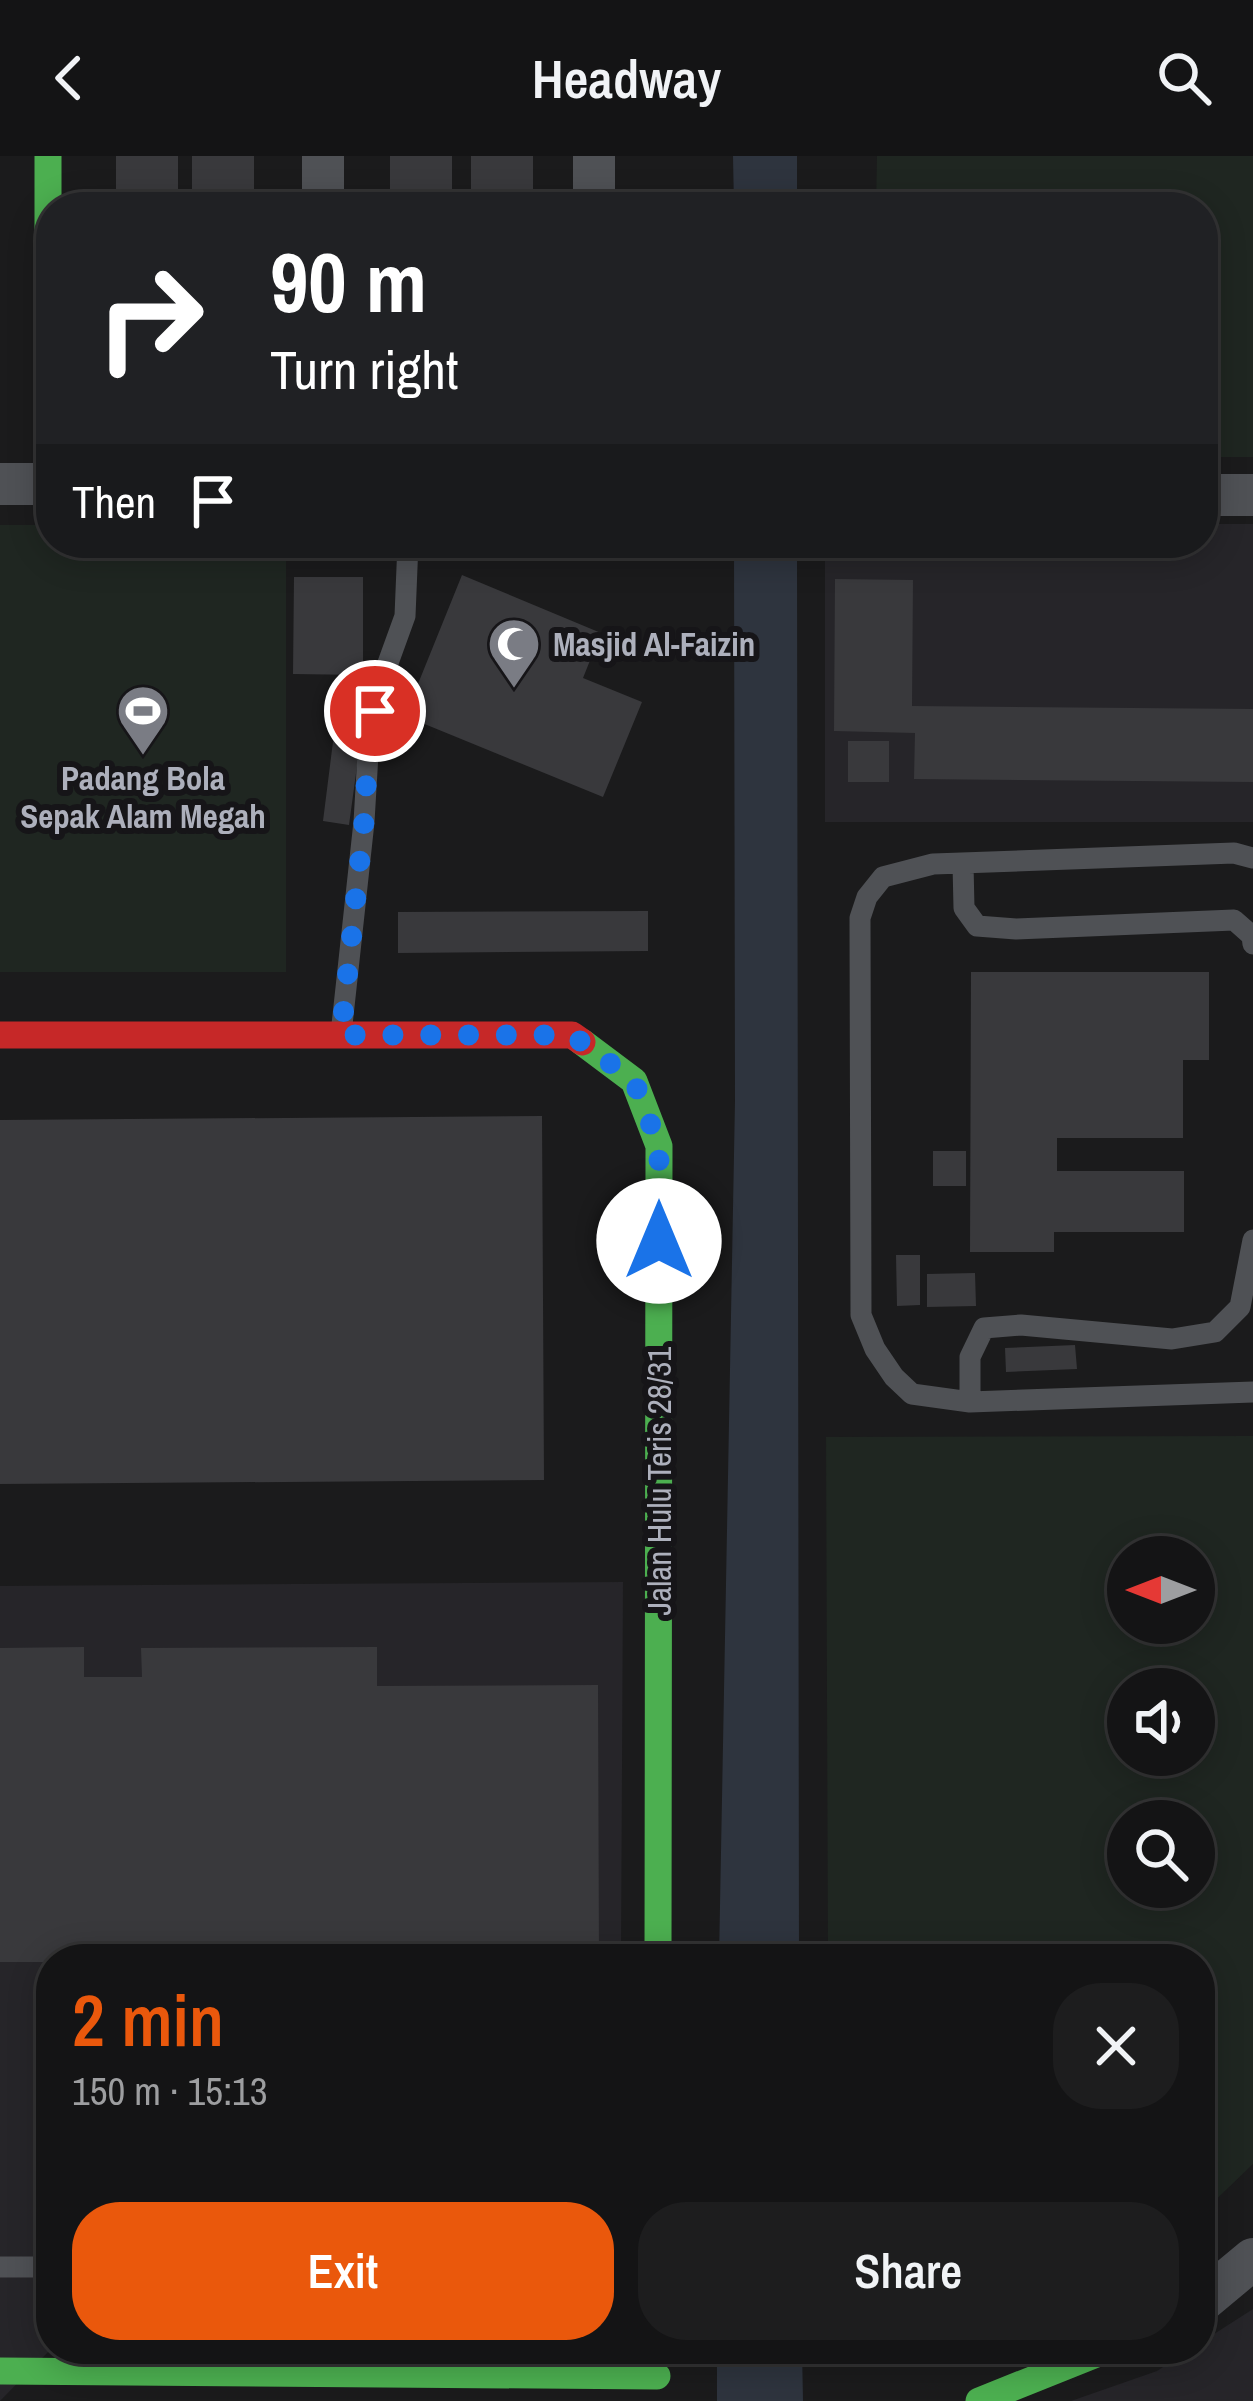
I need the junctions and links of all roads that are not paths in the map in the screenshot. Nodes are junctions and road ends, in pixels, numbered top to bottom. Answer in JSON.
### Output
{"nodes":[{"id":1,"x":48,"y":156,"type":"edge"},
{"id":2,"x":323,"y":156,"type":"edge"},
{"id":3,"x":594,"y":156,"type":"edge"},
{"id":4,"x":48,"y":192,"type":"edge"},
{"id":5,"x":323,"y":192,"type":"edge"},
{"id":6,"x":594,"y":192,"type":"edge"},
{"id":7,"x":0,"y":484,"type":"edge"},
{"id":8,"x":36,"y":484,"type":"edge"},
{"id":9,"x":1218,"y":495,"type":"edge"},
{"id":10,"x":1253,"y":495,"type":"edge"},
{"id":11,"x":407,"y":558,"type":"edge"},
{"id":12,"x":1253,"y":858,"type":"edge"},
{"id":13,"x":963,"y":864,"type":"junction"},
{"id":14,"x":1253,"y":944,"type":"edge"},
{"id":15,"x":0,"y":1035,"type":"edge"},
{"id":16,"x":341,"y":1035,"type":"junction"},
{"id":17,"x":1253,"y":1240,"type":"edge"},
{"id":18,"x":1253,"y":1392,"type":"edge"},
{"id":19,"x":970,"y":1402,"type":"junction"},
{"id":20,"x":658,"y":1944,"type":"edge"},
{"id":21,"x":1253,"y":2259,"type":"edge"},
{"id":22,"x":0,"y":2267,"type":"edge"},
{"id":23,"x":36,"y":2267,"type":"edge"},
{"id":24,"x":1215,"y":2291,"type":"edge"},
{"id":25,"x":1072,"y":2364,"type":"edge"},
{"id":26,"x":0,"y":2371,"type":"edge"},
{"id":27,"x":657,"y":2375,"type":"edge"},
{"id":28,"x":239,"y":2387,"type":"edge"},
{"id":29,"x":980,"y":2401,"type":"edge"}],
"edges":[{"from":1,"to":4,"type":"street"},
{"from":2,"to":5,"type":"street"},
{"from":3,"to":6,"type":"street"},
{"from":7,"to":8,"type":"street"},
{"from":9,"to":10,"type":"street"},
{"from":11,"to":16,"type":"lane"},
{"from":12,"to":13,"type":"lane"},
{"from":13,"to":14,"type":"lane"},
{"from":13,"to":19,"type":"lane"},
{"from":15,"to":16,"type":"street","name":"Jalan Hulu Teris 28/31"},
{"from":16,"to":20,"type":"street","name":"Jalan Hulu Teris 28/31"},
{"from":17,"to":19,"type":"lane"},
{"from":18,"to":19,"type":"lane"},
{"from":21,"to":24,"type":"street"},
{"from":22,"to":23,"type":"lane"},
{"from":25,"to":29,"type":"street"},
{"from":26,"to":28,"type":"street"},
{"from":27,"to":28,"type":"street"}]}
